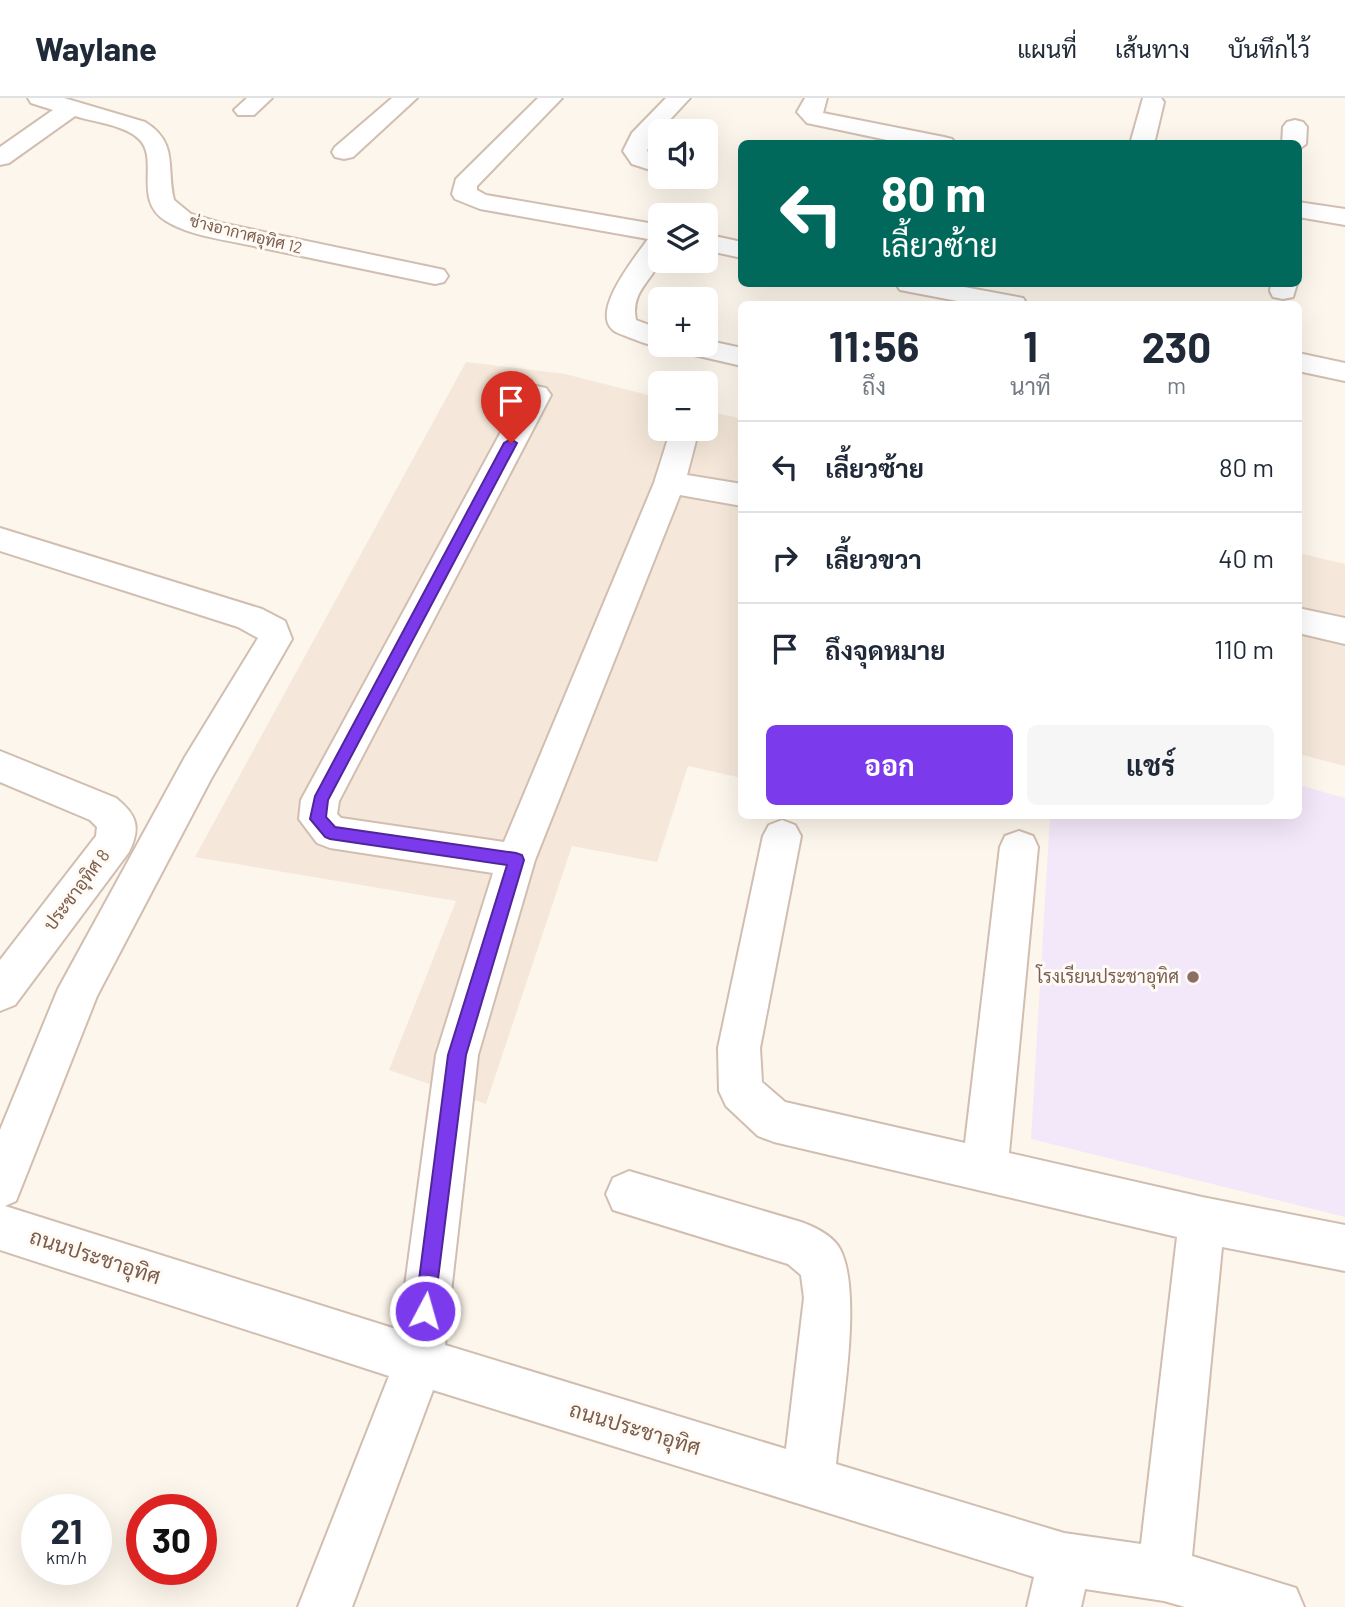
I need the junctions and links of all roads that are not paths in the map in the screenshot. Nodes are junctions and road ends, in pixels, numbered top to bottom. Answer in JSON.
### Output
{"nodes":[{"id":1,"x":39,"y":98,"type":"edge"},
{"id":2,"x":406,"y":98,"type":"edge"},
{"id":3,"x":551,"y":98,"type":"edge"},
{"id":4,"x":679,"y":98,"type":"edge"},
{"id":5,"x":816,"y":98,"type":"edge"},
{"id":6,"x":1152,"y":102,"type":"dead end"},
{"id":7,"x":72,"y":107,"type":"junction"},
{"id":8,"x":659,"y":119,"type":"edge"},
{"id":9,"x":648,"y":130,"type":"edge"},
{"id":10,"x":924,"y":140,"type":"edge"},
{"id":11,"x":1143,"y":140,"type":"edge"},
{"id":12,"x":344,"y":152,"type":"dead end"},
{"id":13,"x":0,"y":158,"type":"edge"},
{"id":14,"x":648,"y":162,"type":"edge"},
{"id":15,"x":1302,"y":210,"type":"edge"},
{"id":16,"x":1345,"y":217,"type":"edge"},
{"id":17,"x":648,"y":231,"type":"edge"},
{"id":18,"x":718,"y":245,"type":"edge"},
{"id":19,"x":738,"y":249,"type":"edge"},
{"id":20,"x":648,"y":259,"type":"edge"},
{"id":21,"x":435,"y":276,"type":"dead end"},
{"id":22,"x":925,"y":287,"type":"edge"},
{"id":23,"x":997,"y":301,"type":"edge"},
{"id":24,"x":648,"y":334,"type":"edge"},
{"id":25,"x":718,"y":352,"type":"edge"},
{"id":26,"x":738,"y":357,"type":"edge"},
{"id":27,"x":1302,"y":363,"type":"edge"},
{"id":28,"x":1345,"y":372,"type":"edge"},
{"id":29,"x":536,"y":395,"type":"dead end"},
{"id":30,"x":681,"y":441,"type":"edge"},
{"id":31,"x":669,"y":483,"type":"junction"},
{"id":32,"x":738,"y":494,"type":"edge"},
{"id":33,"x":0,"y":538,"type":"edge"},
{"id":34,"x":1302,"y":621,"type":"edge"},
{"id":35,"x":1345,"y":631,"type":"edge"},
{"id":36,"x":0,"y":766,"type":"edge"},
{"id":37,"x":782,"y":836,"type":"dead end"},
{"id":38,"x":1019,"y":847,"type":"dead end"},
{"id":39,"x":516,"y":860,"type":"junction"},
{"id":40,"x":0,"y":992,"type":"edge"},
{"id":41,"x":985,"y":1168,"type":"junction"},
{"id":42,"x":0,"y":1185,"type":"edge"},
{"id":43,"x":629,"y":1194,"type":"dead end"},
{"id":44,"x":1202,"y":1220,"type":"junction"},
{"id":45,"x":0,"y":1227,"type":"edge"},
{"id":46,"x":1345,"y":1248,"type":"edge"},
{"id":47,"x":419,"y":1362,"type":"junction"},
{"id":48,"x":808,"y":1483,"type":"junction"},
{"id":49,"x":1164,"y":1574,"type":"junction"},
{"id":50,"x":1059,"y":1583,"type":"edge"},
{"id":51,"x":325,"y":1607,"type":"edge"},
{"id":52,"x":1276,"y":1607,"type":"edge"}],
"edges":[{"from":1,"to":7,"type":"street","name":"ช่างอากาศอุทิศ 12"},
{"from":2,"to":12,"type":"street"},
{"from":3,"to":17,"type":"street"},
{"from":4,"to":8,"type":"street"},
{"from":5,"to":10,"type":"street"},
{"from":6,"to":11,"type":"street"},
{"from":7,"to":13,"type":"street"},
{"from":7,"to":21,"type":"street","name":"ช่างอากาศอุทิศ 12"},
{"from":9,"to":14,"type":"street"},
{"from":15,"to":16,"type":"street"},
{"from":18,"to":19,"type":"street"},
{"from":20,"to":24,"type":"street"},
{"from":22,"to":23,"type":"street"},
{"from":25,"to":26,"type":"street"},
{"from":27,"to":28,"type":"street"},
{"from":29,"to":39,"type":"street"},
{"from":30,"to":31,"type":"street"},
{"from":31,"to":32,"type":"street"},
{"from":31,"to":39,"type":"street"},
{"from":33,"to":42,"type":"street"},
{"from":34,"to":35,"type":"street"},
{"from":36,"to":40,"type":"street","name":"ประชาอุทิศ 8"},
{"from":37,"to":41,"type":"street"},
{"from":38,"to":41,"type":"street"},
{"from":39,"to":47,"type":"street"},
{"from":41,"to":44,"type":"street"},
{"from":43,"to":48,"type":"street"},
{"from":44,"to":46,"type":"street"},
{"from":44,"to":49,"type":"street"},
{"from":45,"to":47,"type":"street","name":"ถนนประชาอุทิศ"},
{"from":47,"to":48,"type":"street","name":"ถนนประชาอุทิศ"},
{"from":47,"to":51,"type":"street"},
{"from":48,"to":50,"type":"street","name":"ถนนประชาอุทิศ"},
{"from":49,"to":50,"type":"street","name":"ถนนประชาอุทิศ"},
{"from":49,"to":52,"type":"street","name":"ถนนประชาอุทิศ"}]}
